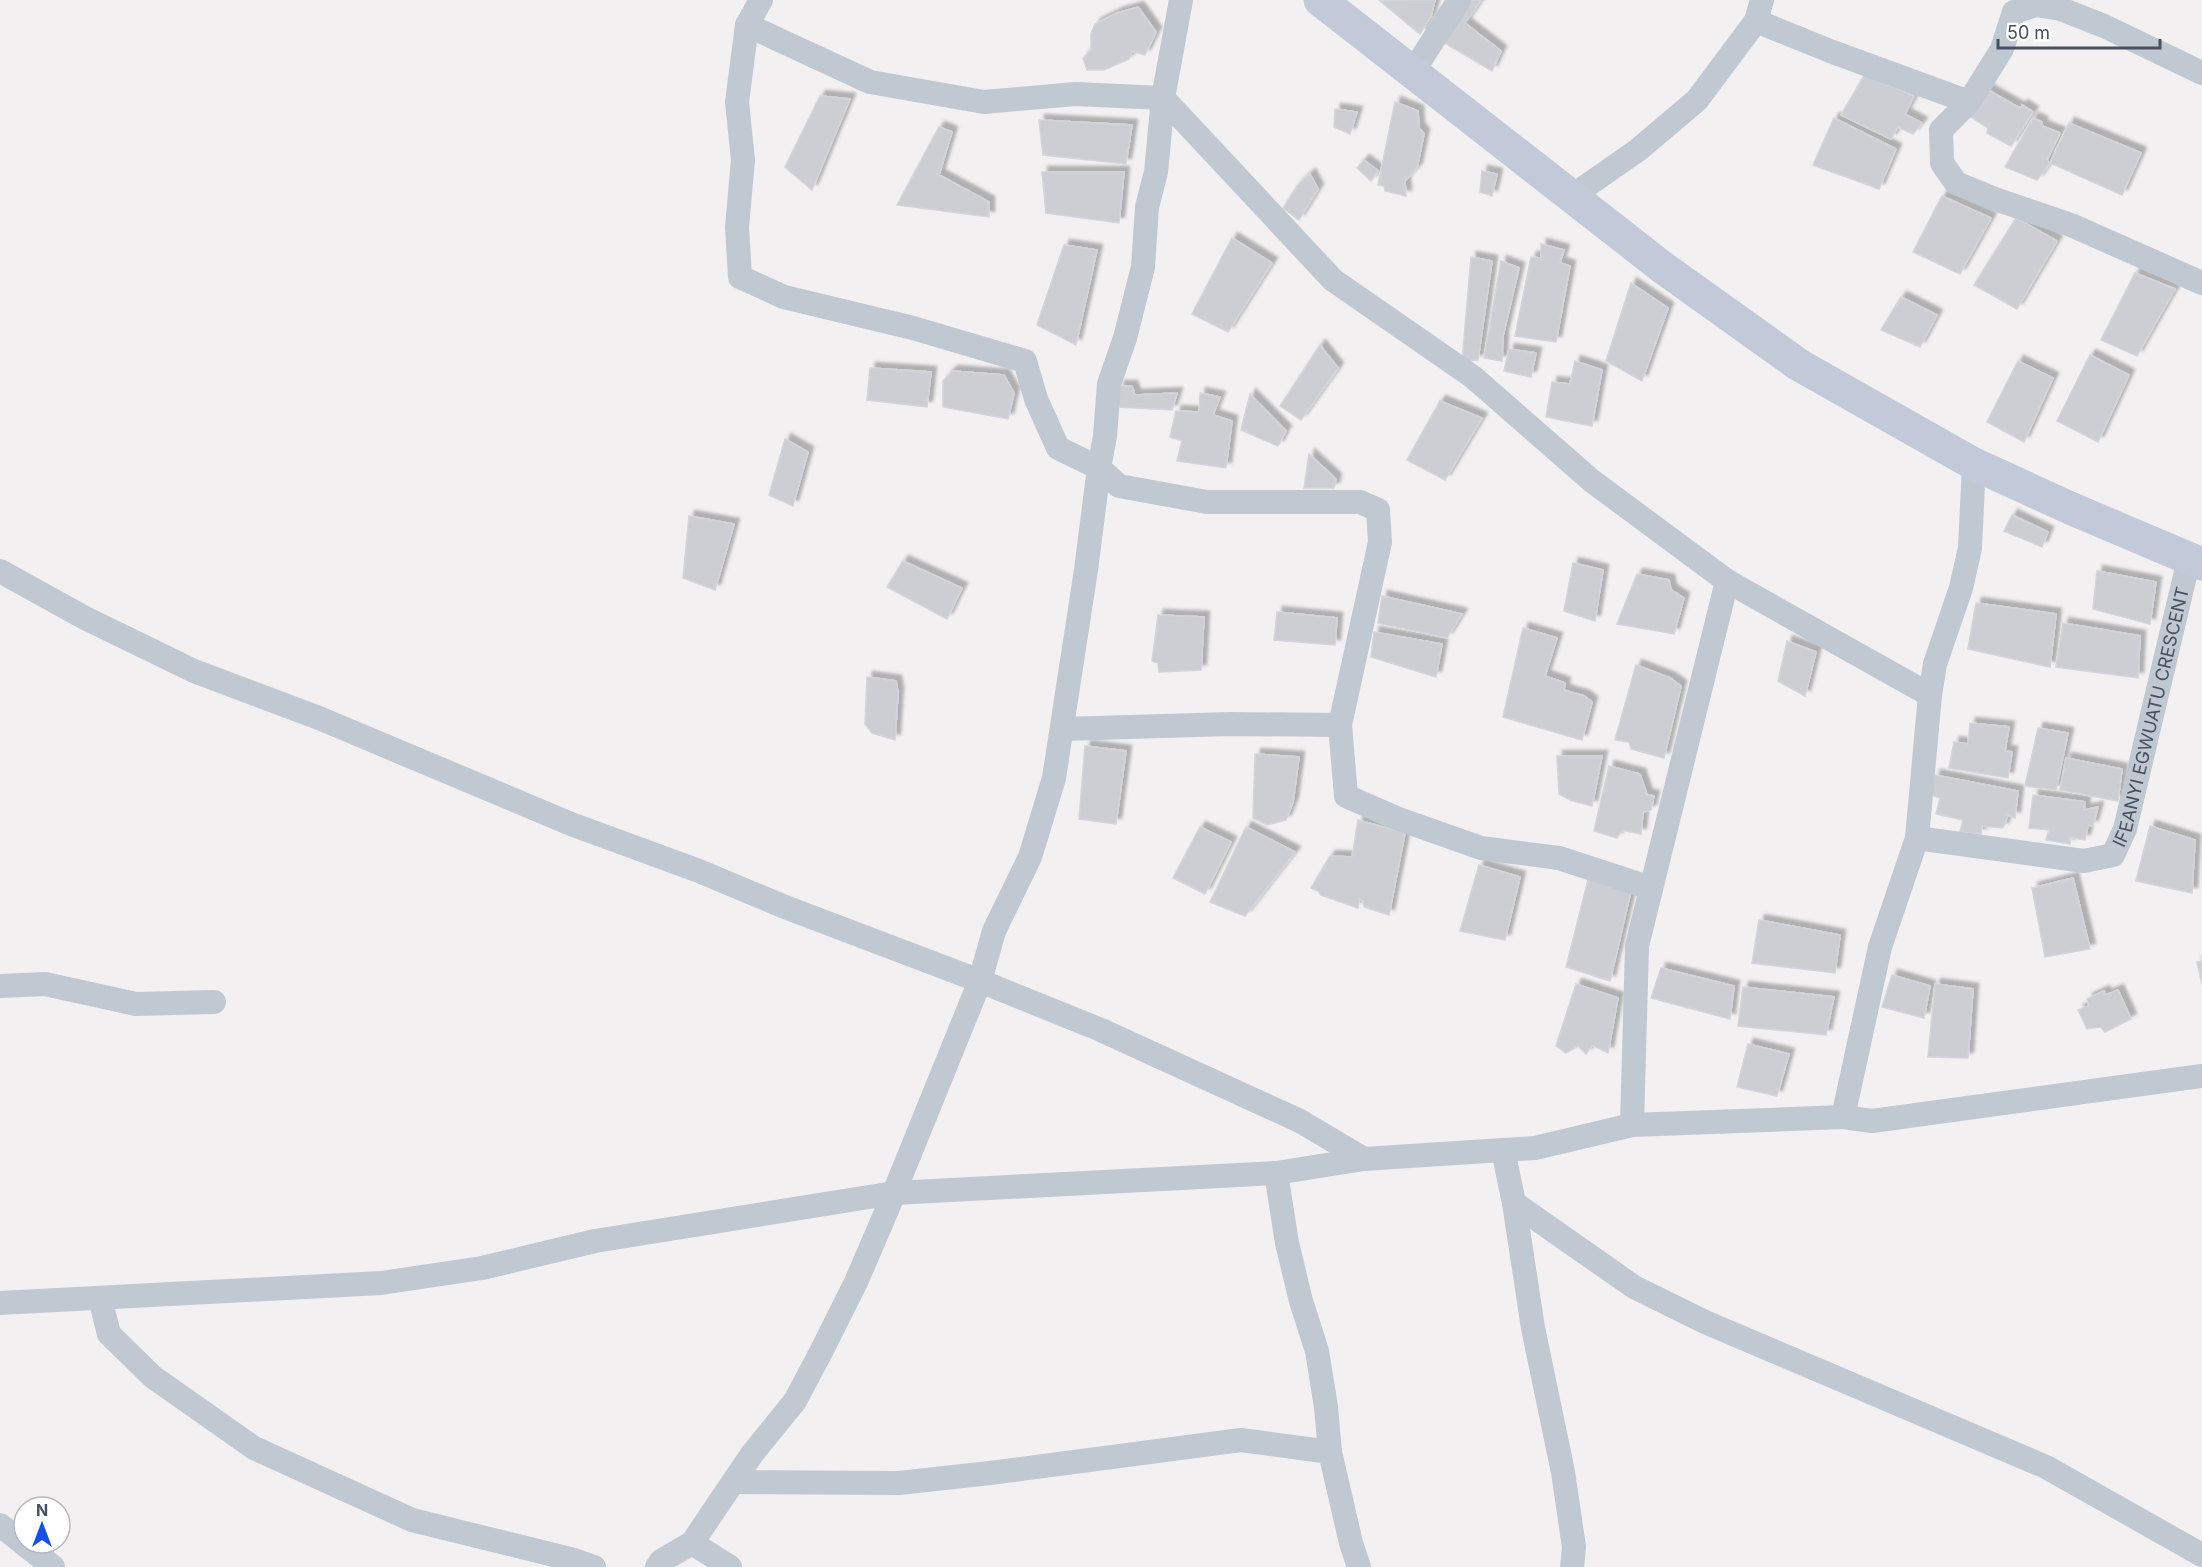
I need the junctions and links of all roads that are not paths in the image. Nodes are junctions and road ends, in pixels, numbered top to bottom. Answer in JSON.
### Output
{"nodes":[{"id":1,"x":761,"y":0,"type":"edge"},
{"id":2,"x":1181,"y":0,"type":"edge"},
{"id":3,"x":1320,"y":0,"type":"edge"},
{"id":4,"x":1459,"y":0,"type":"edge"},
{"id":5,"x":2019,"y":6,"type":"edge"},
{"id":6,"x":1759,"y":10,"type":"edge"},
{"id":7,"x":747,"y":25,"type":"junction"},
{"id":8,"x":1412,"y":73,"type":"junction"},
{"id":9,"x":2202,"y":73,"type":"edge"},
{"id":10,"x":1163,"y":98,"type":"junction"},
{"id":11,"x":1969,"y":102,"type":"junction"},
{"id":12,"x":1572,"y":195,"type":"junction"},
{"id":13,"x":2202,"y":283,"type":"edge"},
{"id":14,"x":1974,"y":464,"type":"junction"},
{"id":15,"x":1099,"y":468,"type":"junction"},
{"id":16,"x":2196,"y":561,"type":"edge"},
{"id":17,"x":0,"y":571,"type":"edge"},
{"id":18,"x":1727,"y":581,"type":"junction"},
{"id":19,"x":1930,"y":695,"type":"junction"},
{"id":20,"x":1340,"y":725,"type":"junction"},
{"id":21,"x":1062,"y":729,"type":"junction"},
{"id":22,"x":1917,"y":838,"type":"junction"},
{"id":23,"x":1651,"y":888,"type":"junction"},
{"id":24,"x":980,"y":981,"type":"junction"},
{"id":25,"x":0,"y":986,"type":"edge"},
{"id":26,"x":214,"y":1002,"type":"dead end"},
{"id":27,"x":2202,"y":1077,"type":"edge"},
{"id":28,"x":1843,"y":1117,"type":"junction"},
{"id":29,"x":1632,"y":1125,"type":"junction"},
{"id":30,"x":1503,"y":1150,"type":"junction"},
{"id":31,"x":1364,"y":1159,"type":"junction"},
{"id":32,"x":1276,"y":1173,"type":"junction"},
{"id":33,"x":894,"y":1193,"type":"junction"},
{"id":34,"x":1514,"y":1203,"type":"junction"},
{"id":35,"x":100,"y":1298,"type":"junction"},
{"id":36,"x":0,"y":1303,"type":"edge"},
{"id":37,"x":1330,"y":1452,"type":"junction"},
{"id":38,"x":734,"y":1482,"type":"junction"},
{"id":39,"x":0,"y":1525,"type":"edge"},
{"id":40,"x":692,"y":1543,"type":"junction"},
{"id":41,"x":2202,"y":1555,"type":"edge"},
{"id":42,"x":52,"y":1567,"type":"edge"},
{"id":43,"x":594,"y":1567,"type":"edge"},
{"id":44,"x":657,"y":1567,"type":"edge"},
{"id":45,"x":730,"y":1567,"type":"edge"},
{"id":46,"x":1359,"y":1567,"type":"edge"},
{"id":47,"x":1572,"y":1567,"type":"edge"}],
"edges":[{"from":1,"to":7,"type":"street"},
{"from":2,"to":10,"type":"street"},
{"from":3,"to":8,"type":"main road"},
{"from":4,"to":8,"type":"street"},
{"from":5,"to":9,"type":"street"},
{"from":5,"to":11,"type":"street"},
{"from":6,"to":11,"type":"street"},
{"from":6,"to":12,"type":"street"},
{"from":7,"to":10,"type":"street"},
{"from":7,"to":15,"type":"street"},
{"from":8,"to":12,"type":"main road"},
{"from":10,"to":15,"type":"street"},
{"from":10,"to":18,"type":"street"},
{"from":11,"to":13,"type":"street"},
{"from":12,"to":14,"type":"main road"},
{"from":14,"to":16,"type":"main road"},
{"from":14,"to":19,"type":"street"},
{"from":15,"to":20,"type":"street"},
{"from":15,"to":21,"type":"street"},
{"from":16,"to":22,"type":"street","name":"IFEANYI EGWUATU CRESCENT"},
{"from":17,"to":24,"type":"street"},
{"from":18,"to":19,"type":"street"},
{"from":18,"to":23,"type":"street"},
{"from":19,"to":22,"type":"street"},
{"from":20,"to":21,"type":"street"},
{"from":20,"to":23,"type":"street"},
{"from":21,"to":24,"type":"street"},
{"from":22,"to":28,"type":"street"},
{"from":23,"to":29,"type":"street"},
{"from":24,"to":31,"type":"street"},
{"from":24,"to":33,"type":"street"},
{"from":25,"to":26,"type":"street"},
{"from":27,"to":28,"type":"street"},
{"from":28,"to":29,"type":"street"},
{"from":29,"to":30,"type":"street"},
{"from":30,"to":31,"type":"street"},
{"from":30,"to":34,"type":"street"},
{"from":31,"to":32,"type":"street"},
{"from":32,"to":33,"type":"street"},
{"from":32,"to":37,"type":"street"},
{"from":33,"to":35,"type":"street"},
{"from":33,"to":38,"type":"street"},
{"from":34,"to":41,"type":"street"},
{"from":34,"to":47,"type":"street"},
{"from":35,"to":36,"type":"street"},
{"from":35,"to":43,"type":"street"},
{"from":37,"to":38,"type":"street"},
{"from":37,"to":46,"type":"street"},
{"from":38,"to":40,"type":"street"},
{"from":39,"to":42,"type":"street"},
{"from":40,"to":44,"type":"street"},
{"from":40,"to":45,"type":"street"}]}
